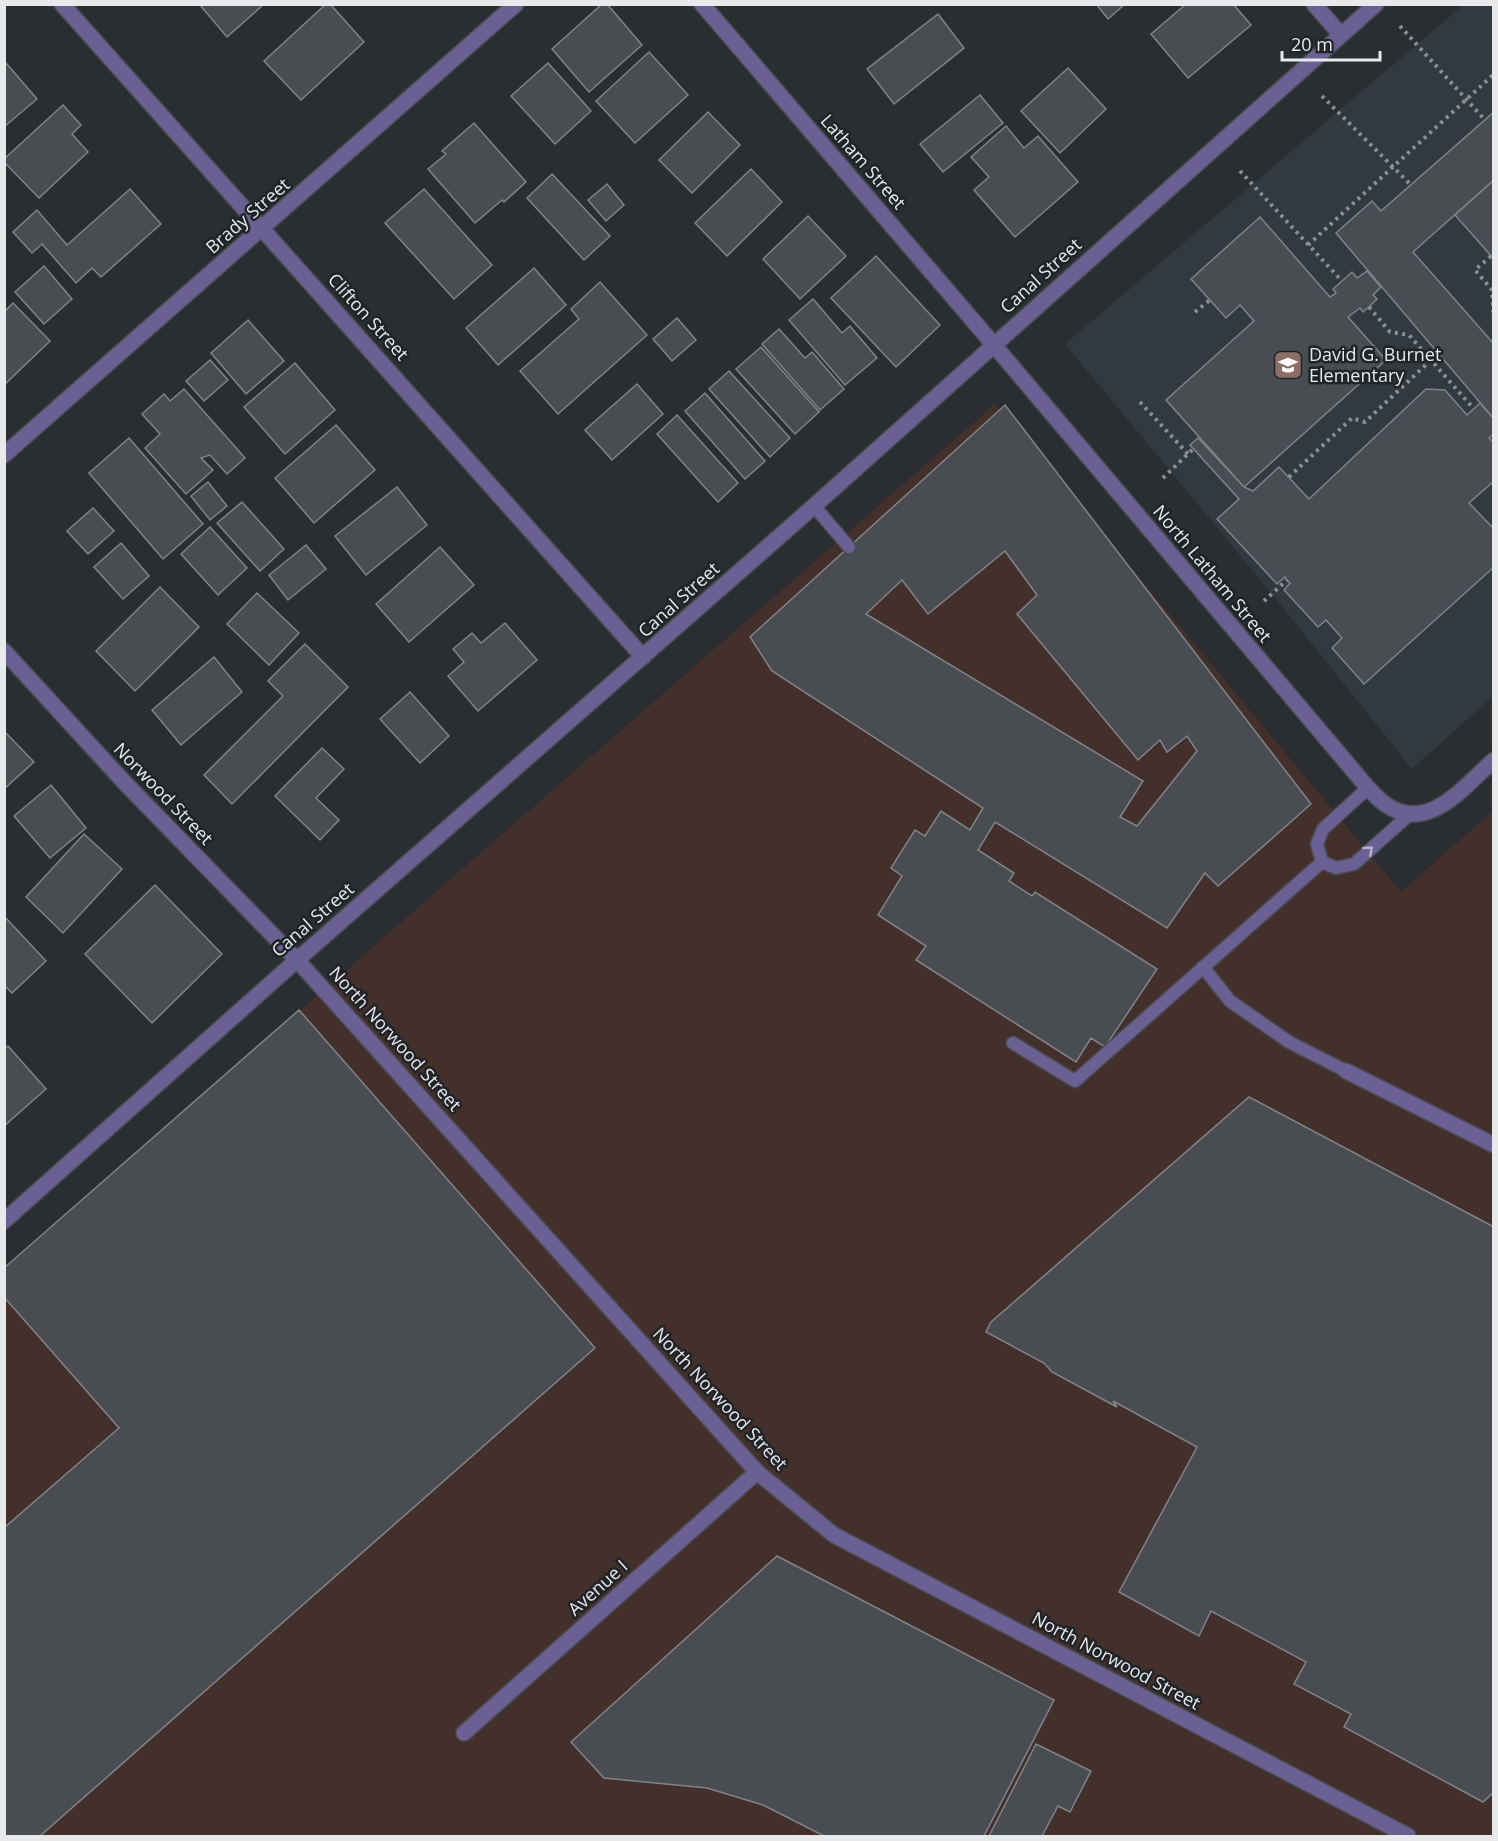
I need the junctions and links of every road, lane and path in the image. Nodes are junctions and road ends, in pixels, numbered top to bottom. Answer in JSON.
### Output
{"nodes":[{"id":1,"x":62,"y":4,"type":"edge"},
{"id":2,"x":516,"y":4,"type":"edge"},
{"id":3,"x":702,"y":4,"type":"edge"},
{"id":4,"x":1314,"y":4,"type":"edge"},
{"id":5,"x":1376,"y":4,"type":"edge"},
{"id":6,"x":1400,"y":26,"type":"dead end"},
{"id":7,"x":1341,"y":35,"type":"junction"},
{"id":8,"x":1494,"y":74,"type":"edge"},
{"id":9,"x":1322,"y":96,"type":"dead end"},
{"id":10,"x":1467,"y":99,"type":"junction"},
{"id":11,"x":1485,"y":120,"type":"dead end"},
{"id":12,"x":1392,"y":168,"type":"junction"},
{"id":13,"x":1240,"y":171,"type":"dead end"},
{"id":14,"x":1411,"y":185,"type":"dead end"},
{"id":15,"x":263,"y":229,"type":"junction"},
{"id":16,"x":1308,"y":245,"type":"junction"},
{"id":17,"x":1491,"y":256,"type":"dead end"},
{"id":18,"x":1342,"y":281,"type":"dead end"},
{"id":19,"x":1210,"y":300,"type":"dead end"},
{"id":20,"x":1369,"y":307,"type":"dead end"},
{"id":21,"x":1196,"y":312,"type":"dead end"},
{"id":22,"x":1494,"y":320,"type":"edge"},
{"id":23,"x":994,"y":345,"type":"junction"},
{"id":24,"x":1431,"y":360,"type":"junction"},
{"id":25,"x":1140,"y":402,"type":"dead end"},
{"id":26,"x":1473,"y":408,"type":"dead end"},
{"id":27,"x":1193,"y":449,"type":"dead end"},
{"id":28,"x":1188,"y":454,"type":"junction"},
{"id":29,"x":4,"y":455,"type":"edge"},
{"id":30,"x":1289,"y":477,"type":"dead end"},
{"id":31,"x":1163,"y":478,"type":"dead end"},
{"id":32,"x":814,"y":506,"type":"junction"},
{"id":33,"x":849,"y":547,"type":"dead end"},
{"id":34,"x":1287,"y":580,"type":"dead end"},
{"id":35,"x":1264,"y":601,"type":"dead end"},
{"id":36,"x":4,"y":651,"type":"edge"},
{"id":37,"x":643,"y":657,"type":"junction"},
{"id":38,"x":1494,"y":760,"type":"edge"},
{"id":39,"x":1368,"y":789,"type":"junction"},
{"id":40,"x":1410,"y":814,"type":"junction"},
{"id":41,"x":1322,"y":862,"type":"junction"},
{"id":42,"x":297,"y":960,"type":"junction"},
{"id":43,"x":1203,"y":967,"type":"junction"},
{"id":44,"x":1013,"y":1043,"type":"dead end"},
{"id":45,"x":1346,"y":1071,"type":"joint"},
{"id":46,"x":1494,"y":1145,"type":"edge"},
{"id":47,"x":4,"y":1221,"type":"edge"},
{"id":48,"x":757,"y":1472,"type":"junction"},
{"id":49,"x":464,"y":1733,"type":"dead end"},
{"id":50,"x":1408,"y":1836,"type":"edge"}],
"edges":[{"from":1,"to":15,"type":"street","name":"Clifton Street"},
{"from":2,"to":15,"type":"street","name":"Brady Street"},
{"from":3,"to":23,"type":"street","name":"Latham Street"},
{"from":4,"to":7,"type":"street"},
{"from":5,"to":7,"type":"street","name":"Canal Street"},
{"from":6,"to":10,"type":"path"},
{"from":7,"to":23,"type":"street","name":"Canal Street"},
{"from":8,"to":10,"type":"path"},
{"from":9,"to":12,"type":"path"},
{"from":10,"to":11,"type":"path"},
{"from":10,"to":12,"type":"path"},
{"from":12,"to":14,"type":"path"},
{"from":12,"to":16,"type":"path"},
{"from":13,"to":16,"type":"path"},
{"from":15,"to":29,"type":"street","name":"Brady Street"},
{"from":15,"to":37,"type":"street","name":"Clifton Street"},
{"from":16,"to":18,"type":"path"},
{"from":17,"to":22,"type":"path"},
{"from":19,"to":21,"type":"path"},
{"from":20,"to":24,"type":"path"},
{"from":23,"to":32,"type":"street","name":"Canal Street"},
{"from":23,"to":39,"type":"street","name":"North Latham Street"},
{"from":24,"to":26,"type":"path"},
{"from":24,"to":30,"type":"path"},
{"from":25,"to":28,"type":"path"},
{"from":27,"to":28,"type":"path"},
{"from":28,"to":31,"type":"path"},
{"from":32,"to":33,"type":"lane"},
{"from":32,"to":37,"type":"street","name":"Canal Street"},
{"from":34,"to":35,"type":"path"},
{"from":36,"to":42,"type":"street","name":"Norwood Street"},
{"from":37,"to":42,"type":"street","name":"Canal Street"},
{"from":38,"to":40,"type":"street"},
{"from":39,"to":40,"type":"street","name":"North Latham Street"},
{"from":39,"to":41,"type":"lane"},
{"from":41,"to":40,"type":"lane","one_way":true},
{"from":41,"to":43,"type":"lane"},
{"from":42,"to":47,"type":"street","name":"Canal Street"},
{"from":42,"to":48,"type":"street","name":"North Norwood Street"},
{"from":43,"to":44,"type":"lane"},
{"from":43,"to":45,"type":"lane"},
{"from":45,"to":46,"type":"street"},
{"from":48,"to":49,"type":"street","name":"Avenue I"},
{"from":48,"to":50,"type":"street","name":"North Norwood Street"}]}
